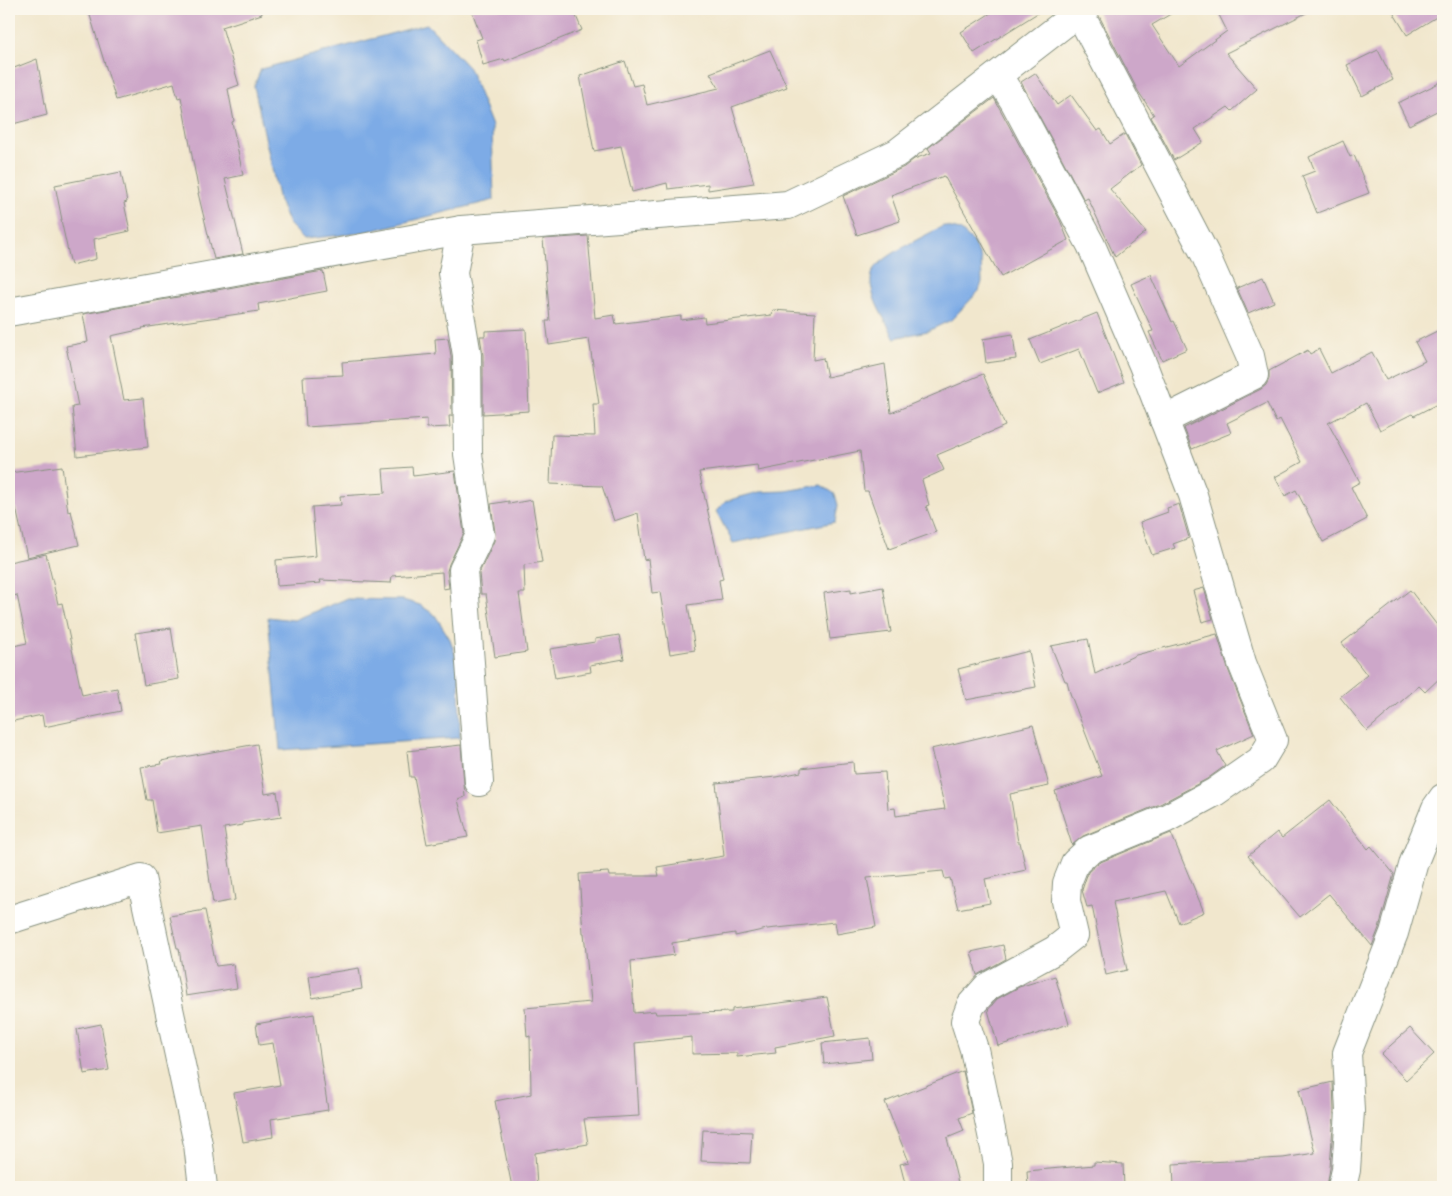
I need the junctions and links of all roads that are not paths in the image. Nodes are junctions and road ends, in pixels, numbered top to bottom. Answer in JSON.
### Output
{"nodes":[{"id":1,"x":1081,"y":10,"type":"edge"},
{"id":2,"x":998,"y":76,"type":"junction"},
{"id":3,"x":460,"y":230,"type":"junction"},
{"id":4,"x":9,"y":312,"type":"edge"},
{"id":5,"x":1164,"y":420,"type":"junction"},
{"id":6,"x":479,"y":782,"type":"dead end"},
{"id":7,"x":1443,"y":798,"type":"edge"},
{"id":8,"x":9,"y":920,"type":"edge"},
{"id":9,"x":203,"y":1187,"type":"edge"},
{"id":10,"x":998,"y":1187,"type":"edge"},
{"id":11,"x":1342,"y":1187,"type":"edge"}],
"edges":[{"from":1,"to":2,"type":"street"},
{"from":1,"to":5,"type":"street"},
{"from":2,"to":3,"type":"street"},
{"from":2,"to":5,"type":"street"},
{"from":3,"to":4,"type":"street"},
{"from":3,"to":6,"type":"street"},
{"from":5,"to":10,"type":"street"},
{"from":7,"to":11,"type":"street"},
{"from":8,"to":9,"type":"street"}]}
